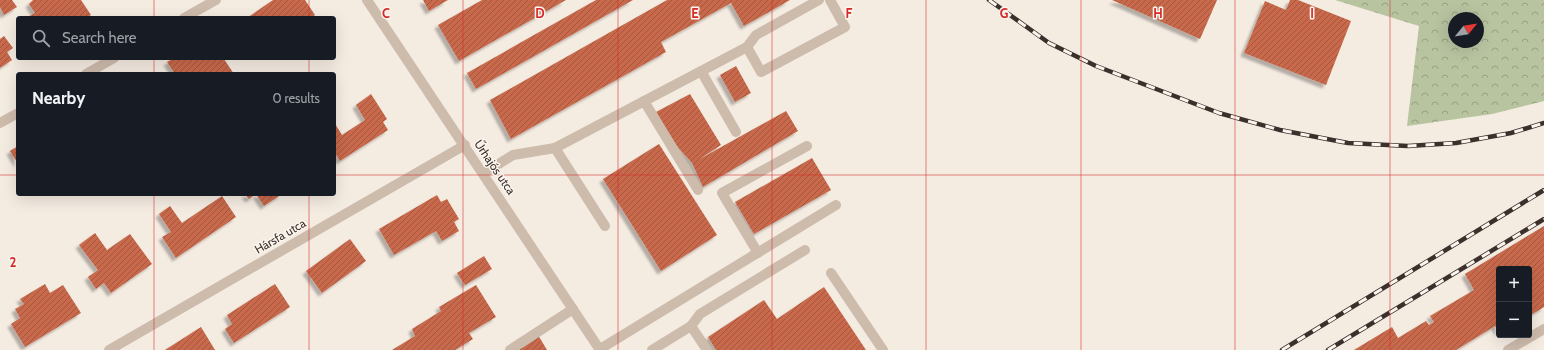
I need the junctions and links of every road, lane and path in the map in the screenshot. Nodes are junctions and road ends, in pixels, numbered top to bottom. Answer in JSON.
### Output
{"nodes":[{"id":1,"x":216,"y":0,"type":"edge"},
{"id":2,"x":367,"y":0,"type":"edge"},
{"id":3,"x":819,"y":0,"type":"edge"},
{"id":4,"x":830,"y":0,"type":"edge"},
{"id":5,"x":188,"y":16,"type":"edge"},
{"id":6,"x":747,"y":47,"type":"junction"},
{"id":7,"x":110,"y":60,"type":"edge"},
{"id":8,"x":701,"y":71,"type":"junction"},
{"id":9,"x":90,"y":72,"type":"edge"},
{"id":10,"x":644,"y":101,"type":"junction"},
{"id":11,"x":16,"y":114,"type":"edge"},
{"id":12,"x":0,"y":123,"type":"edge"},
{"id":13,"x":736,"y":132,"type":"dead end"},
{"id":14,"x":465,"y":145,"type":"junction"},
{"id":15,"x":807,"y":146,"type":"dead end"},
{"id":16,"x":555,"y":148,"type":"junction"},
{"id":17,"x":484,"y":173,"type":"junction"},
{"id":18,"x":698,"y":190,"type":"dead end"},
{"id":19,"x":836,"y":205,"type":"dead end"},
{"id":20,"x":605,"y":226,"type":"dead end"},
{"id":21,"x":805,"y":250,"type":"dead end"},
{"id":22,"x":758,"y":253,"type":"junction"},
{"id":23,"x":830,"y":273,"type":"dead end"},
{"id":24,"x":573,"y":309,"type":"junction"},
{"id":25,"x":691,"y":326,"type":"junction"},
{"id":26,"x":617,"y":328,"type":"dead end"},
{"id":27,"x":1544,"y":329,"type":"edge"},
{"id":28,"x":616,"y":340,"type":"junction"},
{"id":29,"x":109,"y":350,"type":"edge"},
{"id":30,"x":510,"y":350,"type":"edge"},
{"id":31,"x":600,"y":350,"type":"edge"},
{"id":32,"x":652,"y":350,"type":"edge"},
{"id":33,"x":707,"y":350,"type":"edge"},
{"id":34,"x":883,"y":350,"type":"edge"},
{"id":35,"x":1508,"y":350,"type":"edge"}],
"edges":[{"from":1,"to":5,"type":"street"},
{"from":2,"to":14,"type":"street","name":"Űrhajós utca"},
{"from":3,"to":6,"type":"street"},
{"from":4,"to":6,"type":"street"},
{"from":6,"to":8,"type":"street"},
{"from":7,"to":9,"type":"street"},
{"from":8,"to":10,"type":"street"},
{"from":8,"to":13,"type":"street"},
{"from":10,"to":16,"type":"street"},
{"from":10,"to":18,"type":"street"},
{"from":11,"to":12,"type":"street"},
{"from":14,"to":17,"type":"street","name":"Űrhajós utca"},
{"from":14,"to":29,"type":"street","name":"Hársfa utca"},
{"from":15,"to":22,"type":"street"},
{"from":16,"to":17,"type":"street"},
{"from":16,"to":20,"type":"street"},
{"from":17,"to":24,"type":"street","name":"Űrhajós utca"},
{"from":19,"to":22,"type":"street"},
{"from":21,"to":25,"type":"street"},
{"from":22,"to":28,"type":"street"},
{"from":23,"to":34,"type":"street"},
{"from":24,"to":30,"type":"street"},
{"from":24,"to":31,"type":"street","name":"Űrhajós utca"},
{"from":25,"to":32,"type":"street"},
{"from":25,"to":33,"type":"street"},
{"from":26,"to":28,"type":"street"},
{"from":27,"to":35,"type":"street"},
{"from":28,"to":31,"type":"street"}]}
